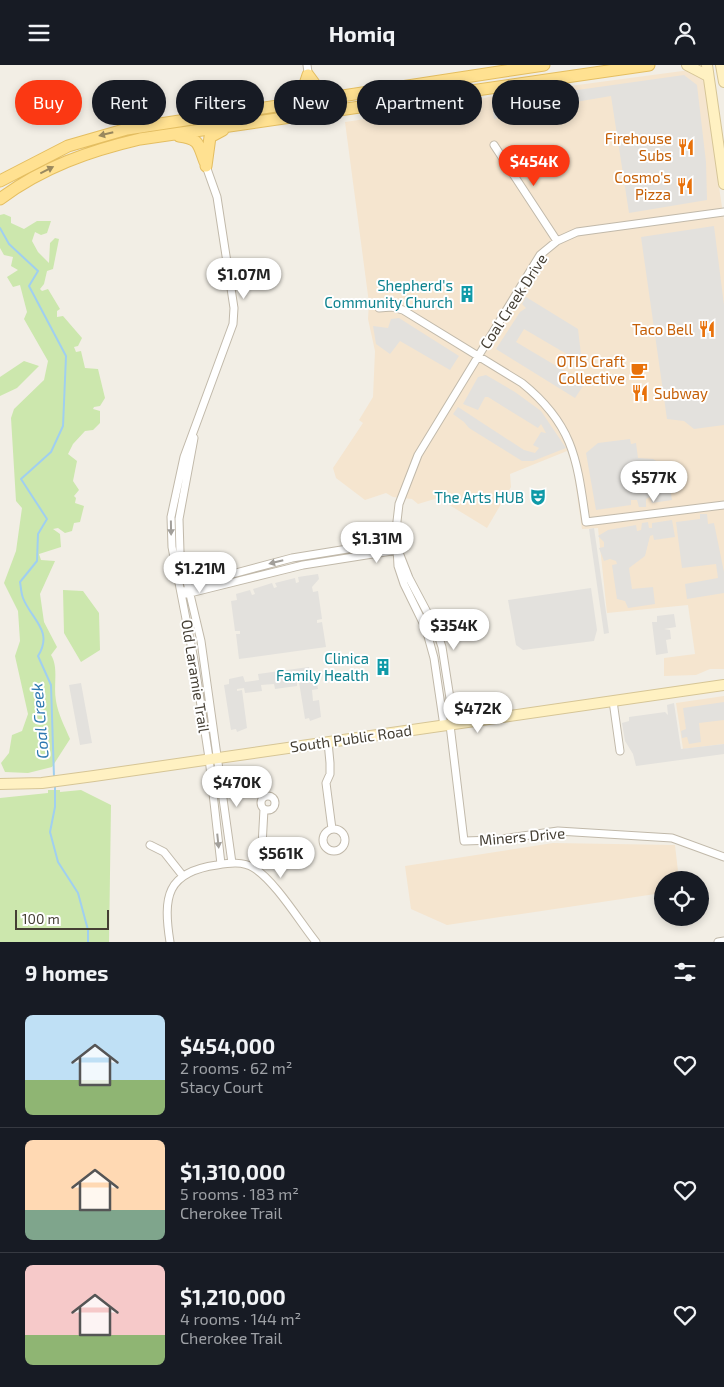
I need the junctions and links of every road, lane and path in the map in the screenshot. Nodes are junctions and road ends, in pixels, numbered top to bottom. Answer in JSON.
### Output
{"nodes":[{"id":1,"x":544,"y":65,"type":"edge"},
{"id":2,"x":649,"y":65,"type":"edge"},
{"id":3,"x":686,"y":65,"type":"edge"},
{"id":4,"x":707,"y":65,"type":"edge"},
{"id":5,"x":722,"y":65,"type":"edge"},
{"id":6,"x":708,"y":76,"type":"junction"},
{"id":7,"x":724,"y":82,"type":"edge"},
{"id":8,"x":347,"y":94,"type":"edge"},
{"id":9,"x":274,"y":106,"type":"edge"},
{"id":10,"x":347,"y":108,"type":"edge"},
{"id":11,"x":236,"y":125,"type":"joint"},
{"id":12,"x":172,"y":135,"type":"junction"},
{"id":13,"x":494,"y":145,"type":"dead end"},
{"id":14,"x":206,"y":166,"type":"junction"},
{"id":15,"x":0,"y":181,"type":"edge"},
{"id":16,"x":724,"y":184,"type":"edge"},
{"id":17,"x":4,"y":196,"type":"edge"},
{"id":18,"x":724,"y":211,"type":"edge"},
{"id":19,"x":557,"y":241,"type":"junction"},
{"id":20,"x":379,"y":308,"type":"dead end"},
{"id":21,"x":478,"y":355,"type":"junction"},
{"id":22,"x":724,"y":505,"type":"edge"},
{"id":23,"x":396,"y":541,"type":"junction"},
{"id":24,"x":398,"y":550,"type":"junction"},
{"id":25,"x":186,"y":592,"type":"junction"},
{"id":26,"x":724,"y":685,"type":"edge"},
{"id":27,"x":613,"y":701,"type":"junction"},
{"id":28,"x":449,"y":725,"type":"junction"},
{"id":29,"x":328,"y":742,"type":"junction"},
{"id":30,"x":620,"y":751,"type":"dead end"},
{"id":31,"x":214,"y":757,"type":"junction"},
{"id":32,"x":3,"y":782,"type":"edge"},
{"id":33,"x":264,"y":809,"type":"dead end"},
{"id":34,"x":332,"y":829,"type":"dead end"},
{"id":35,"x":150,"y":845,"type":"dead end"},
{"id":36,"x":724,"y":857,"type":"edge"},
{"id":37,"x":232,"y":863,"type":"junction"},
{"id":38,"x":221,"y":864,"type":"junction"},
{"id":39,"x":254,"y":868,"type":"junction"},
{"id":40,"x":183,"y":876,"type":"junction"},
{"id":41,"x":724,"y":941,"type":"edge"},
{"id":42,"x":170,"y":942,"type":"edge"},
{"id":43,"x":316,"y":942,"type":"edge"},
{"id":44,"x":718,"y":942,"type":"edge"}],
"edges":[{"from":1,"to":8,"type":"main road"},
{"from":2,"to":10,"type":"main road"},
{"from":3,"to":6,"type":"street"},
{"from":4,"to":6,"type":"street"},
{"from":5,"to":7,"type":"street"},
{"from":6,"to":16,"type":"street"},
{"from":9,"to":15,"type":"main road","one_way":true},
{"from":11,"to":12,"type":"main road"},
{"from":11,"to":14,"type":"main road"},
{"from":12,"to":14,"type":"main road"},
{"from":17,"to":12,"type":"main road","one_way":true},
{"from":13,"to":19,"type":"street"},
{"from":14,"to":25,"type":"street","name":"Old Laramie Trail"},
{"from":18,"to":19,"type":"street","name":"Coal Creek Drive"},
{"from":19,"to":21,"type":"street","name":"Coal Creek Drive"},
{"from":20,"to":21,"type":"street"},
{"from":21,"to":22,"type":"street"},
{"from":21,"to":23,"type":"street","name":"Coal Creek Drive"},
{"from":23,"to":24,"type":"street","name":"Coal Creek Drive"},
{"from":23,"to":25,"type":"street","one_way":true},
{"from":24,"to":25,"type":"street"},
{"from":24,"to":28,"type":"street","name":"Coal Creek Drive"},
{"from":25,"to":31,"type":"street","name":"Old Laramie Trail"},
{"from":26,"to":27,"type":"street","name":"South Public Road"},
{"from":27,"to":28,"type":"street","name":"South Public Road"},
{"from":27,"to":30,"type":"street"},
{"from":28,"to":29,"type":"street","name":"South Public Road"},
{"from":28,"to":36,"type":"street","name":"Miners Drive"},
{"from":29,"to":31,"type":"street","name":"South Public Road"},
{"from":29,"to":34,"type":"street"},
{"from":31,"to":32,"type":"street","name":"South Public Road"},
{"from":31,"to":37,"type":"street","name":"Old Laramie Trail"},
{"from":31,"to":38,"type":"street","name":"Old Laramie Trail","one_way":true},
{"from":33,"to":39,"type":"street"},
{"from":35,"to":40,"type":"street"},
{"from":37,"to":38,"type":"street"},
{"from":37,"to":39,"type":"street"},
{"from":38,"to":40,"type":"street"},
{"from":39,"to":43,"type":"street"},
{"from":40,"to":42,"type":"street"},
{"from":41,"to":44,"type":"street"}]}
